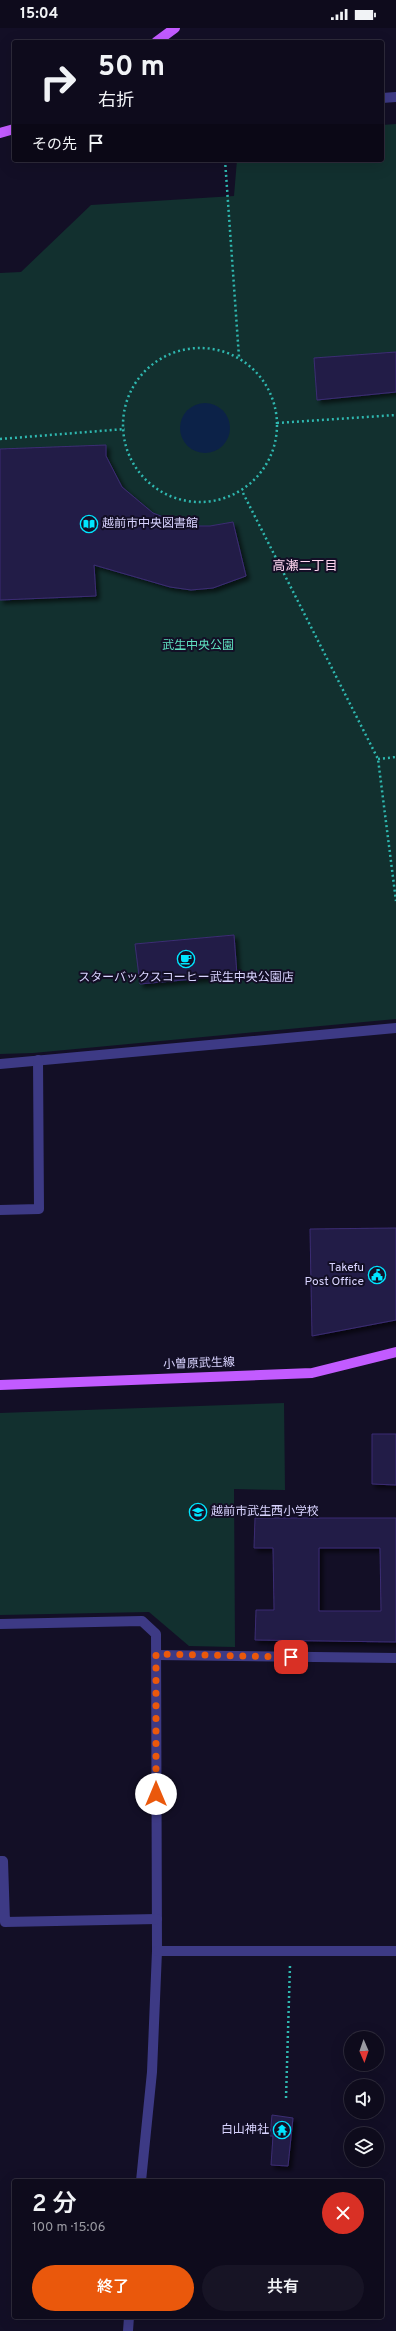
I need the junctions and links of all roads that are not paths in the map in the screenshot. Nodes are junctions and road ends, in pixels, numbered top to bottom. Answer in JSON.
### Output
{"nodes":[{"id":1,"x":175,"y":28,"type":"edge"},
{"id":2,"x":159,"y":40,"type":"edge"},
{"id":3,"x":396,"y":97,"type":"edge"},
{"id":4,"x":384,"y":98,"type":"edge"},
{"id":5,"x":396,"y":1028,"type":"edge"},
{"id":6,"x":38,"y":1060,"type":"junction"},
{"id":7,"x":0,"y":1064,"type":"edge"},
{"id":8,"x":0,"y":1210,"type":"edge"},
{"id":9,"x":396,"y":1352,"type":"edge"},
{"id":10,"x":0,"y":1385,"type":"edge"},
{"id":11,"x":0,"y":1624,"type":"edge"},
{"id":12,"x":156,"y":1654,"type":"junction"},
{"id":13,"x":396,"y":1658,"type":"edge"},
{"id":14,"x":0,"y":1861,"type":"edge"},
{"id":15,"x":157,"y":1919,"type":"junction"},
{"id":16,"x":157,"y":1951,"type":"junction"},
{"id":17,"x":396,"y":1951,"type":"edge"},
{"id":18,"x":141,"y":2179,"type":"edge"},
{"id":19,"x":129,"y":2319,"type":"edge"},
{"id":20,"x":128,"y":2331,"type":"edge"}],
"edges":[{"from":1,"to":2,"type":"main road"},
{"from":3,"to":4,"type":"street"},
{"from":5,"to":6,"type":"street"},
{"from":6,"to":7,"type":"street"},
{"from":6,"to":8,"type":"street"},
{"from":9,"to":10,"type":"main road","name":"小曽原武生線"},
{"from":11,"to":12,"type":"street"},
{"from":12,"to":13,"type":"street"},
{"from":12,"to":15,"type":"street"},
{"from":14,"to":15,"type":"street"},
{"from":15,"to":16,"type":"street"},
{"from":16,"to":17,"type":"street"},
{"from":16,"to":18,"type":"street"},
{"from":19,"to":20,"type":"street"}]}
